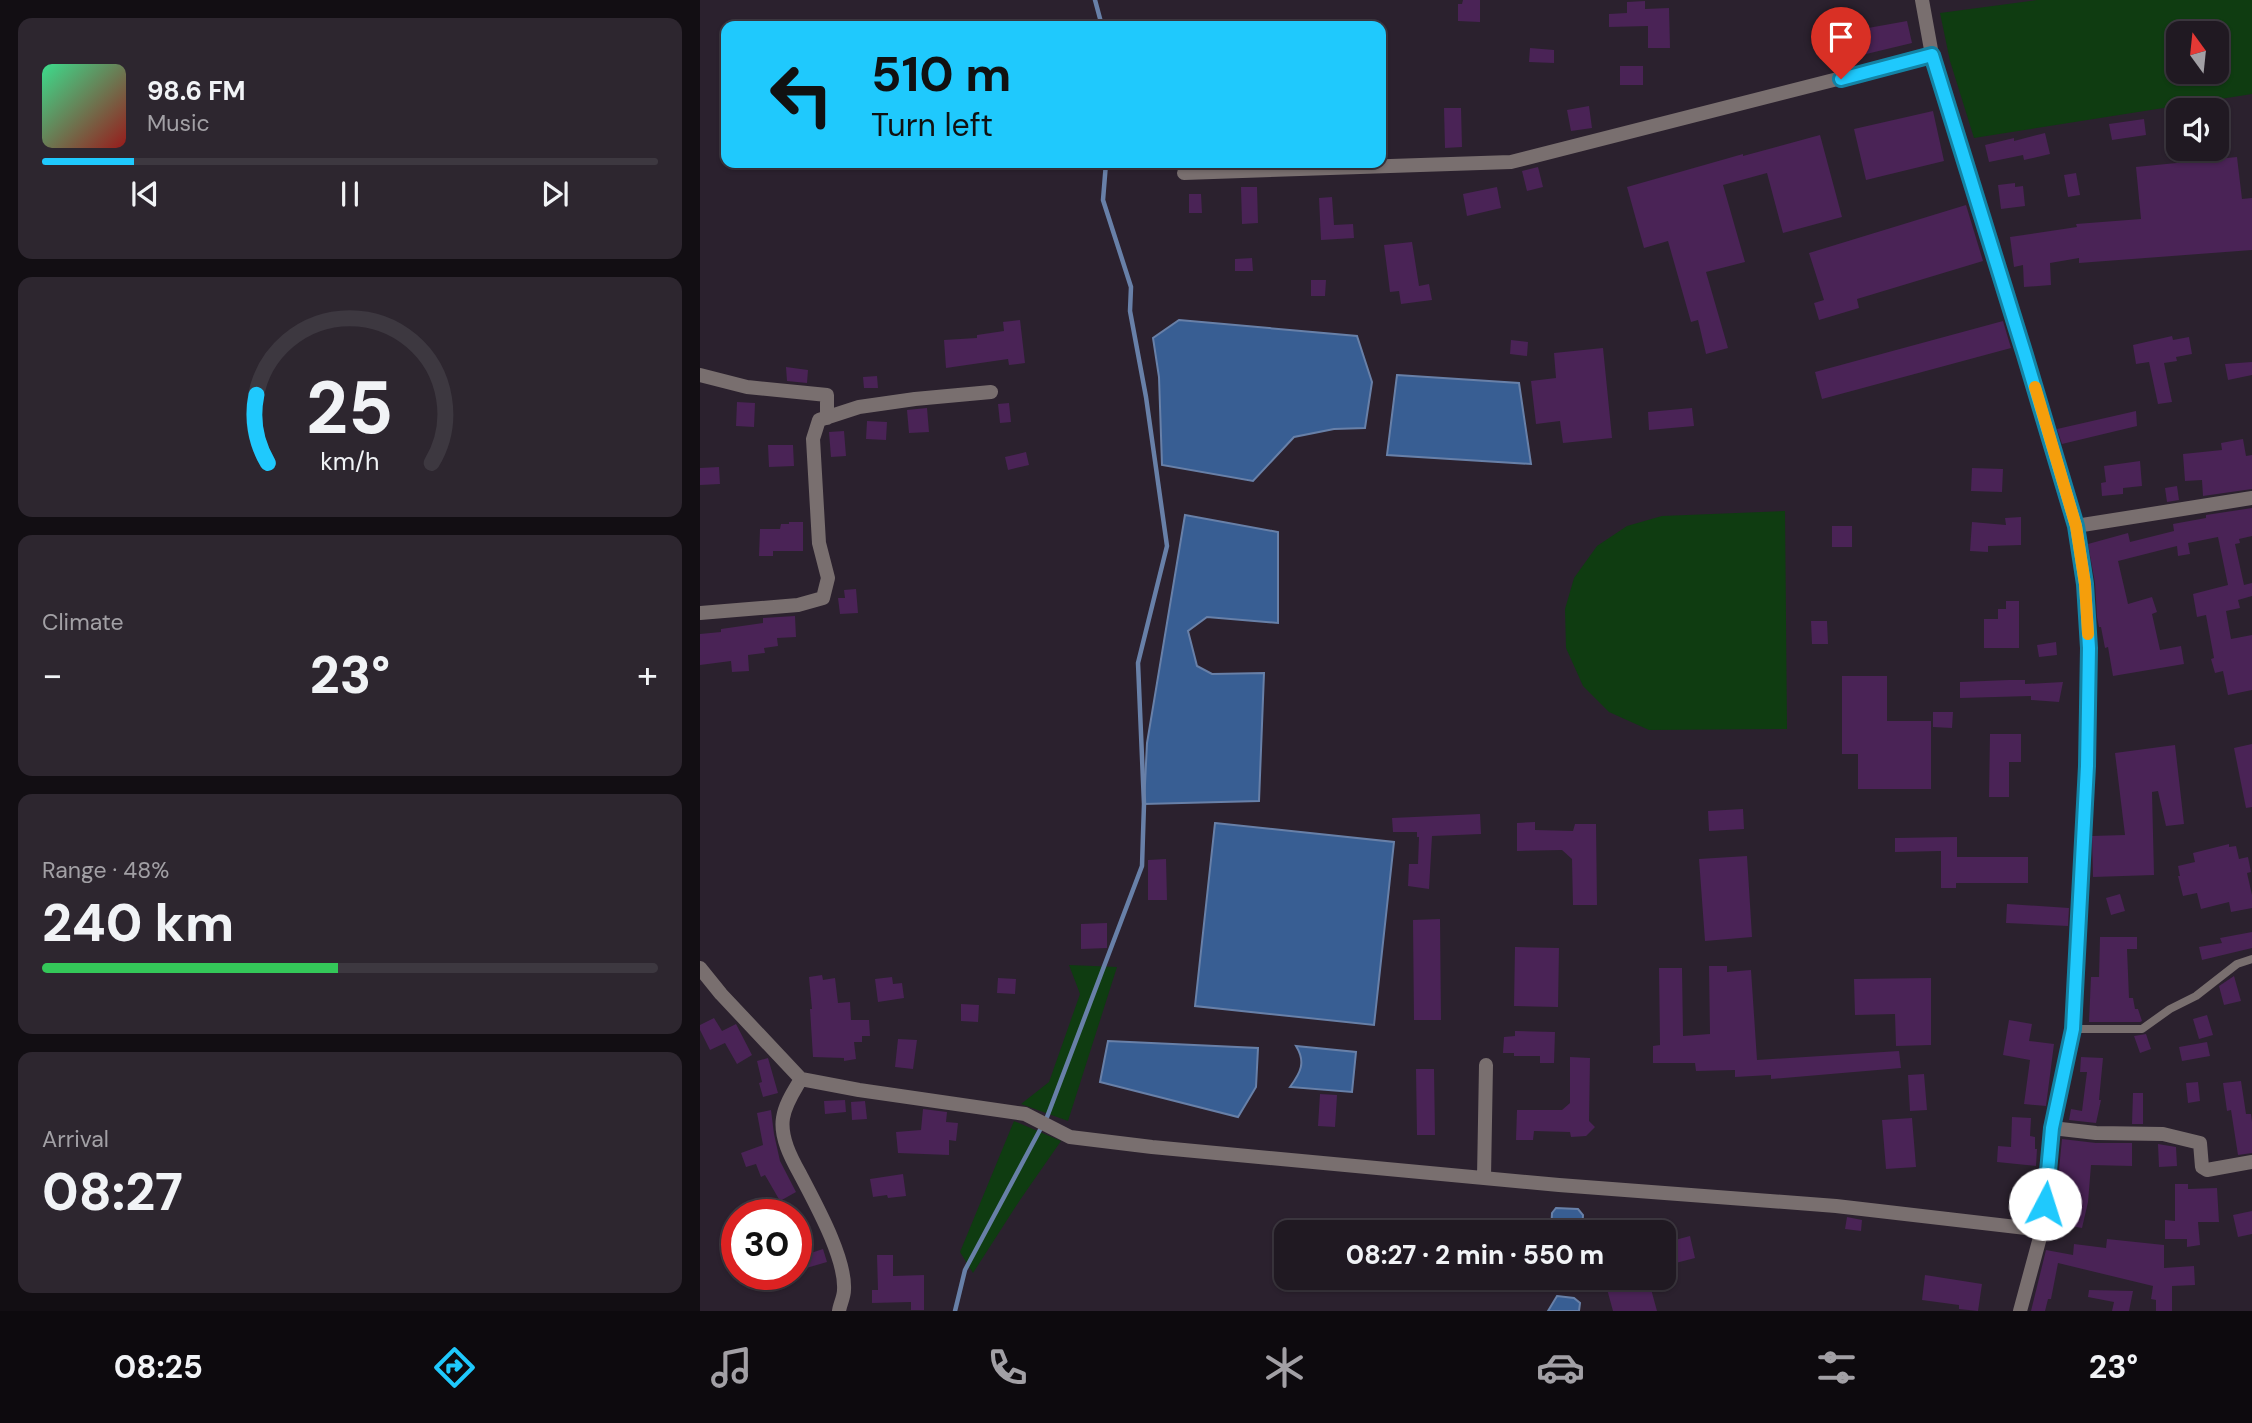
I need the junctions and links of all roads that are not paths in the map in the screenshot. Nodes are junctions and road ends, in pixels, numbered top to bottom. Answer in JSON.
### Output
{"nodes":[{"id":1,"x":1922,"y":0,"type":"edge"},
{"id":2,"x":1932,"y":55,"type":"junction"},
{"id":3,"x":1386,"y":166,"type":"edge"},
{"id":4,"x":1333,"y":168,"type":"edge"},
{"id":5,"x":1184,"y":173,"type":"dead end"},
{"id":6,"x":700,"y":375,"type":"edge"},
{"id":7,"x":990,"y":392,"type":"dead end"},
{"id":8,"x":827,"y":418,"type":"junction"},
{"id":9,"x":2252,"y":498,"type":"edge"},
{"id":10,"x":2076,"y":526,"type":"junction"},
{"id":11,"x":700,"y":613,"type":"edge"},
{"id":12,"x":2252,"y":959,"type":"edge"},
{"id":13,"x":700,"y":968,"type":"edge"},
{"id":14,"x":2073,"y":1029,"type":"junction"},
{"id":15,"x":1486,"y":1065,"type":"dead end"},
{"id":16,"x":801,"y":1079,"type":"junction"},
{"id":17,"x":2052,"y":1128,"type":"junction"},
{"id":18,"x":2252,"y":1163,"type":"edge"},
{"id":19,"x":1484,"y":1177,"type":"junction"},
{"id":20,"x":2042,"y":1230,"type":"junction"},
{"id":21,"x":839,"y":1311,"type":"edge"},
{"id":22,"x":2020,"y":1311,"type":"edge"}],
"edges":[{"from":1,"to":2,"type":"street"},
{"from":2,"to":3,"type":"street"},
{"from":2,"to":10,"type":"street"},
{"from":4,"to":5,"type":"street"},
{"from":6,"to":8,"type":"street"},
{"from":7,"to":8,"type":"street"},
{"from":8,"to":11,"type":"street"},
{"from":9,"to":10,"type":"street"},
{"from":10,"to":14,"type":"street"},
{"from":12,"to":14,"type":"lane"},
{"from":13,"to":16,"type":"street"},
{"from":14,"to":17,"type":"street"},
{"from":15,"to":19,"type":"street"},
{"from":16,"to":19,"type":"street"},
{"from":16,"to":21,"type":"street"},
{"from":17,"to":18,"type":"street"},
{"from":17,"to":20,"type":"street"},
{"from":19,"to":20,"type":"street"},
{"from":20,"to":22,"type":"street"}]}
